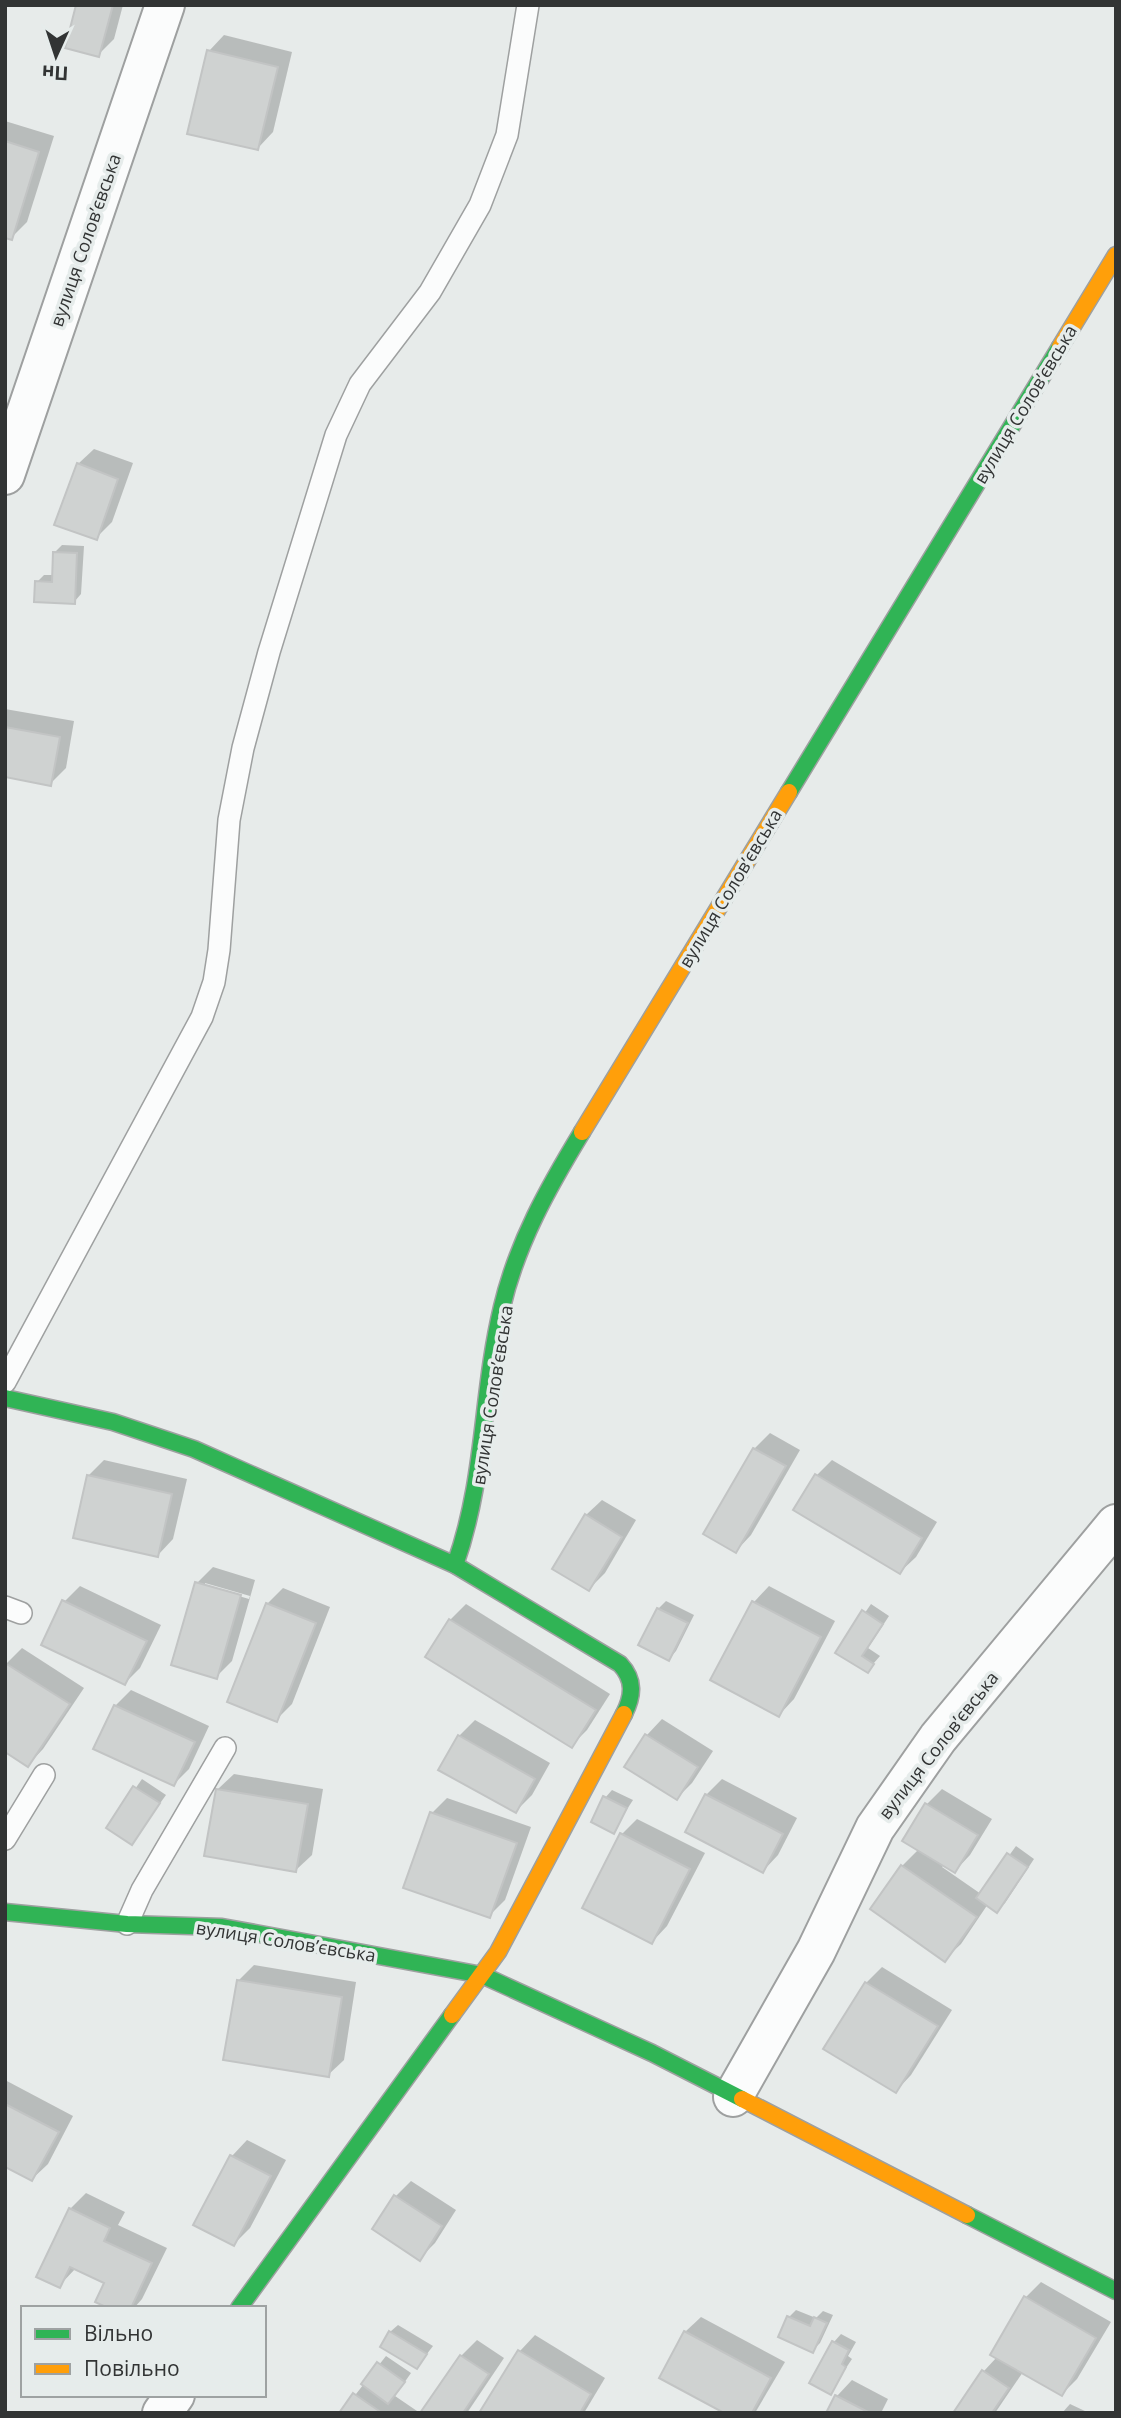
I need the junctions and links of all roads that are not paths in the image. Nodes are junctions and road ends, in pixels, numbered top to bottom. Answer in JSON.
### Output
{"nodes":[{"id":1,"x":165,"y":5,"type":"edge"},
{"id":2,"x":528,"y":5,"type":"edge"},
{"id":3,"x":1116,"y":254,"type":"edge"},
{"id":4,"x":5,"y":475,"type":"edge"},
{"id":5,"x":5,"y":1382,"type":"edge"},
{"id":6,"x":5,"y":1398,"type":"edge"},
{"id":7,"x":1116,"y":1524,"type":"edge"},
{"id":8,"x":455,"y":1565,"type":"junction"},
{"id":9,"x":225,"y":1748,"type":"dead end"},
{"id":10,"x":44,"y":1775,"type":"dead end"},
{"id":11,"x":5,"y":1839,"type":"edge"},
{"id":12,"x":5,"y":1912,"type":"edge"},
{"id":13,"x":127,"y":1924,"type":"junction"},
{"id":14,"x":482,"y":1975,"type":"junction"},
{"id":15,"x":733,"y":2097,"type":"junction"},
{"id":16,"x":1116,"y":2291,"type":"edge"},
{"id":17,"x":240,"y":2306,"type":"edge"},
{"id":18,"x":174,"y":2397,"type":"edge"},
{"id":19,"x":162,"y":2413,"type":"edge"}],
"edges":[{"from":1,"to":4,"type":"street","name":"вулиця Соловʼєвська"},
{"from":2,"to":5,"type":"lane"},
{"from":3,"to":8,"type":"street","name":"вулиця Соловʼєвська"},
{"from":6,"to":8,"type":"street"},
{"from":7,"to":15,"type":"street","name":"вулиця Соловʼєвська"},
{"from":8,"to":14,"type":"street"},
{"from":9,"to":13,"type":"lane"},
{"from":10,"to":11,"type":"lane"},
{"from":12,"to":13,"type":"street","name":"вулиця Соловʼєвська"},
{"from":13,"to":14,"type":"street","name":"вулиця Соловʼєвська"},
{"from":14,"to":15,"type":"street","name":"вулиця Соловʼєвська"},
{"from":14,"to":17,"type":"street"},
{"from":15,"to":16,"type":"street","name":"вулиця Соловʼєвська"},
{"from":18,"to":19,"type":"street"}]}
